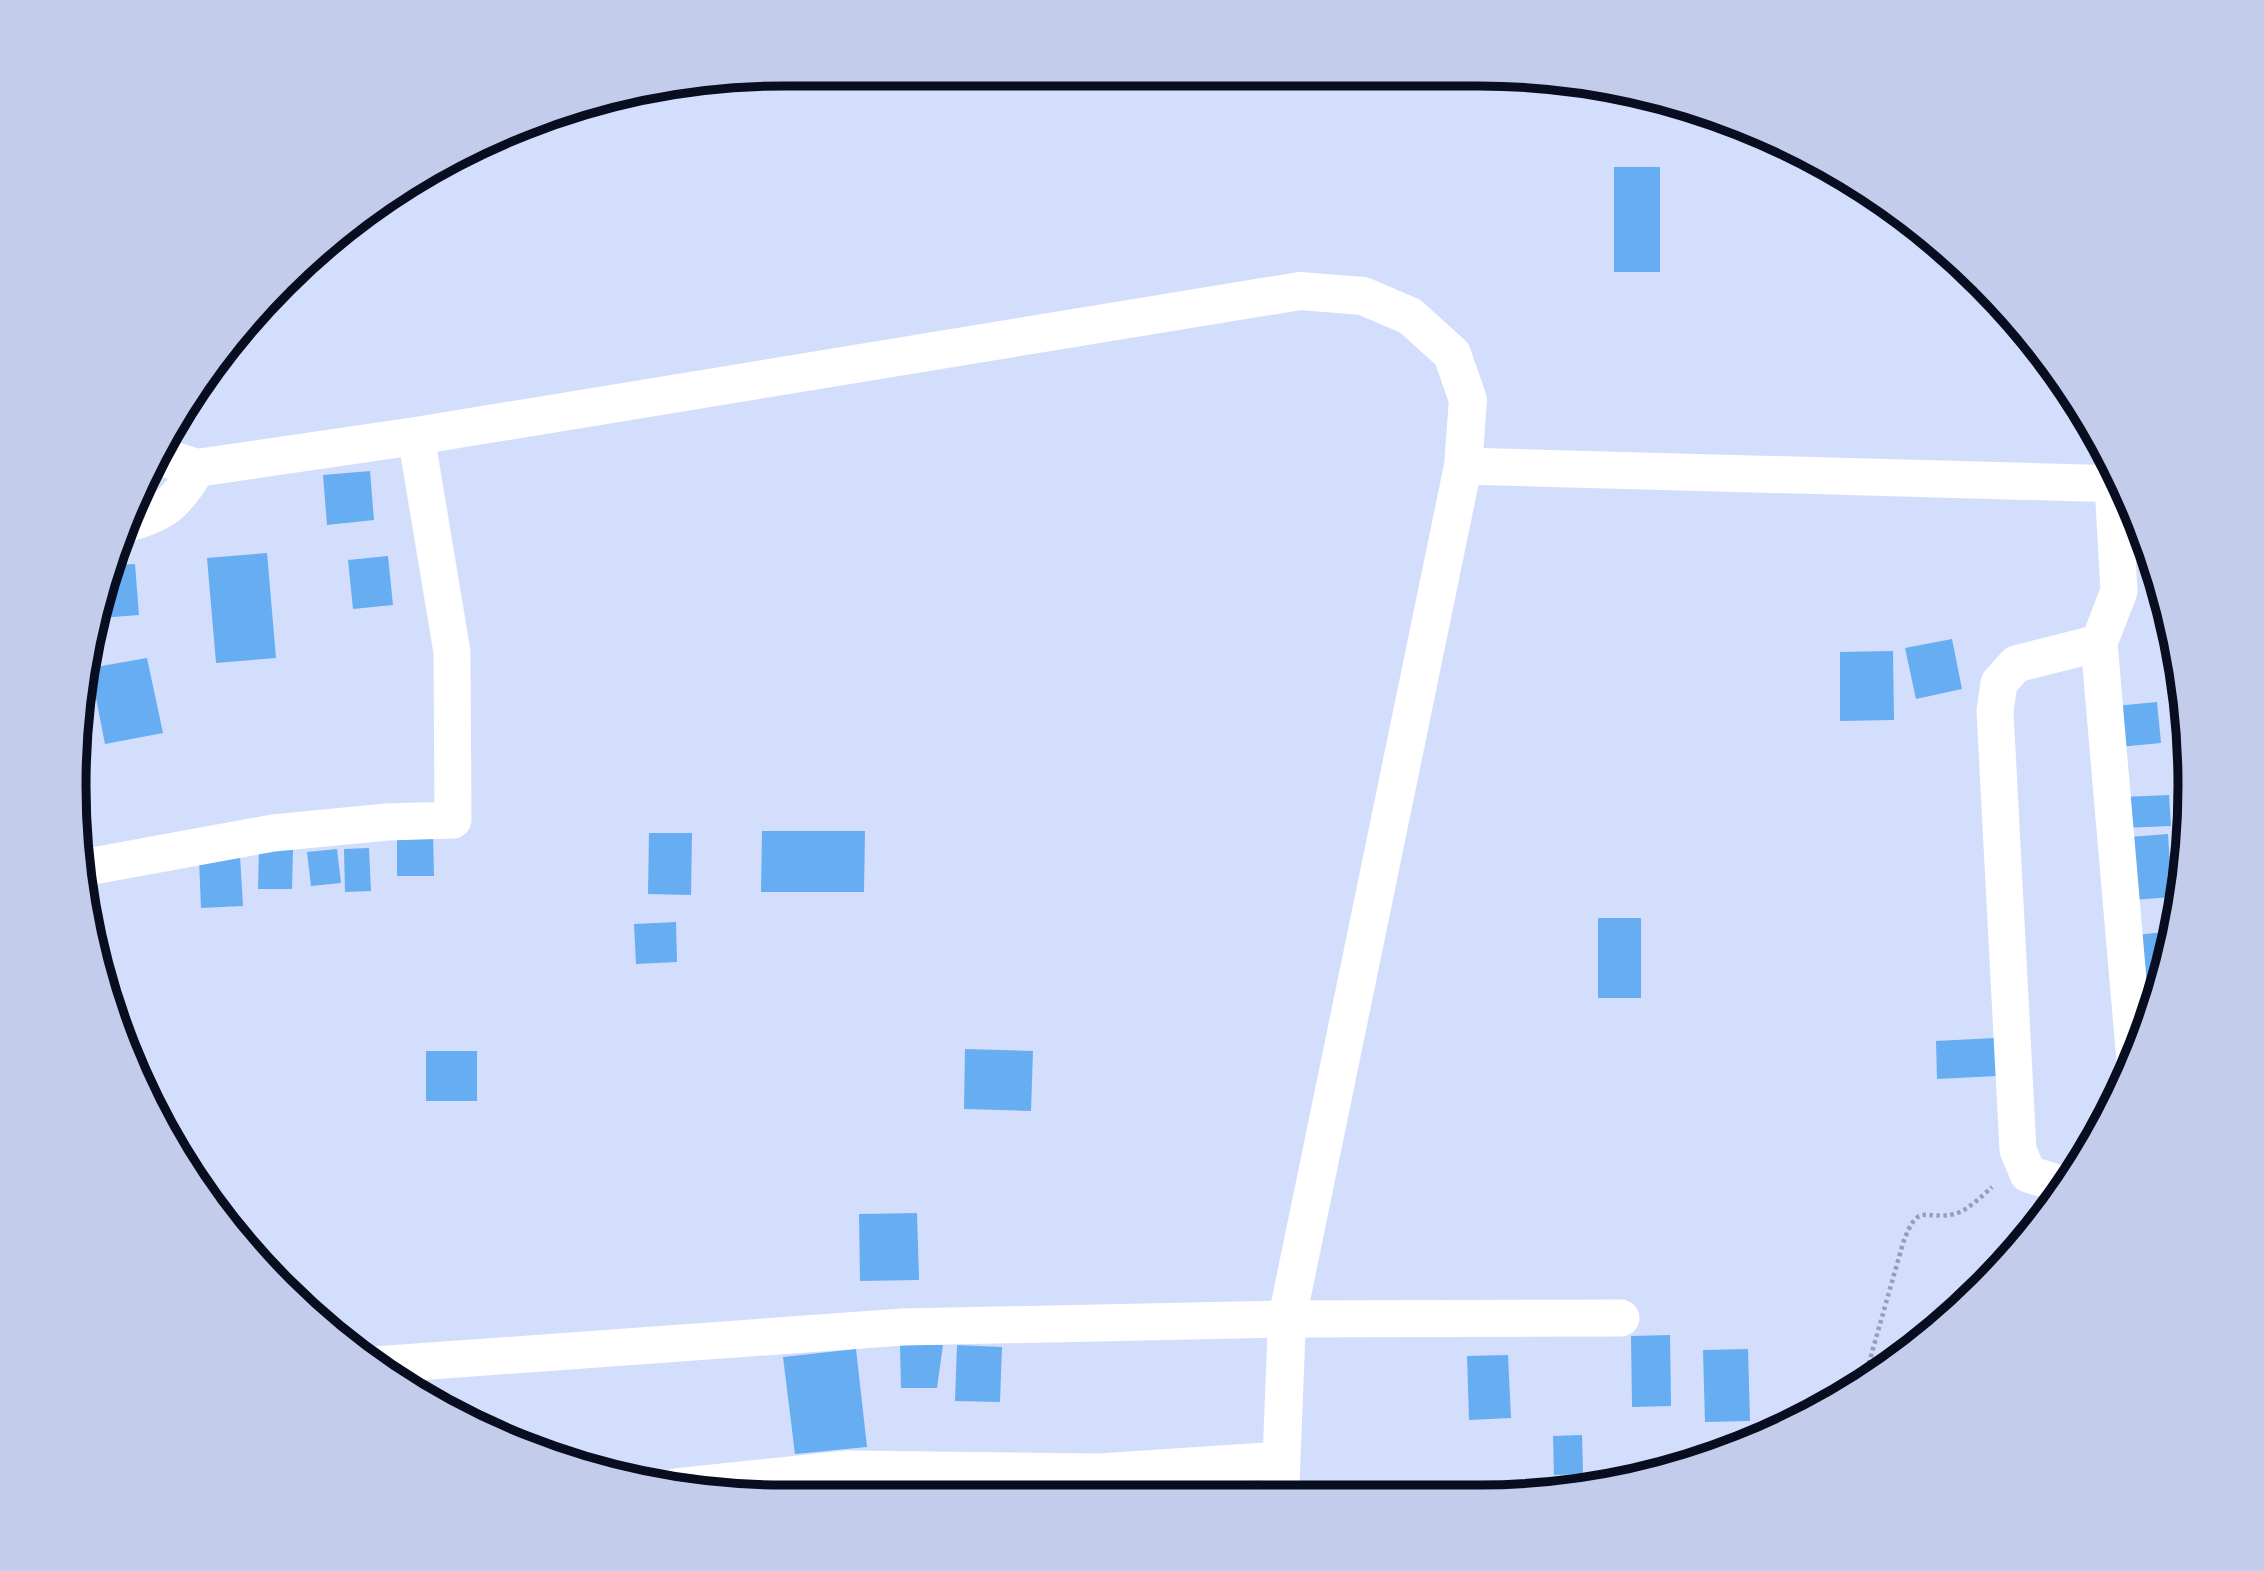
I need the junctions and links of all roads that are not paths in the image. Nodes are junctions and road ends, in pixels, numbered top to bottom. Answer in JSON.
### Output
{"nodes":[{"id":1,"x":416,"y":436,"type":"junction"},
{"id":2,"x":167,"y":459,"type":"edge"},
{"id":3,"x":1463,"y":466,"type":"junction"},
{"id":4,"x":197,"y":468,"type":"junction"},
{"id":5,"x":2110,"y":485,"type":"edge"},
{"id":6,"x":2117,"y":501,"type":"edge"},
{"id":7,"x":138,"y":520,"type":"edge"},
{"id":8,"x":2099,"y":643,"type":"junction"},
{"id":9,"x":91,"y":866,"type":"edge"},
{"id":10,"x":2133,"y":1033,"type":"edge"},
{"id":11,"x":2054,"y":1182,"type":"edge"},
{"id":12,"x":1621,"y":1318,"type":"dead end"},
{"id":13,"x":1287,"y":1319,"type":"junction"},
{"id":14,"x":392,"y":1364,"type":"edge"},
{"id":15,"x":1281,"y":1460,"type":"junction"},
{"id":16,"x":722,"y":1482,"type":"edge"},
{"id":17,"x":1280,"y":1485,"type":"edge"}],
"edges":[{"from":1,"to":3,"type":"street"},
{"from":1,"to":4,"type":"street"},
{"from":1,"to":9,"type":"street"},
{"from":2,"to":4,"type":"street"},
{"from":3,"to":5,"type":"street"},
{"from":3,"to":13,"type":"street"},
{"from":4,"to":7,"type":"street"},
{"from":6,"to":8,"type":"street"},
{"from":8,"to":10,"type":"street"},
{"from":8,"to":11,"type":"street"},
{"from":12,"to":13,"type":"street"},
{"from":13,"to":14,"type":"street"},
{"from":13,"to":15,"type":"street"},
{"from":15,"to":16,"type":"street"},
{"from":15,"to":17,"type":"street"}]}
